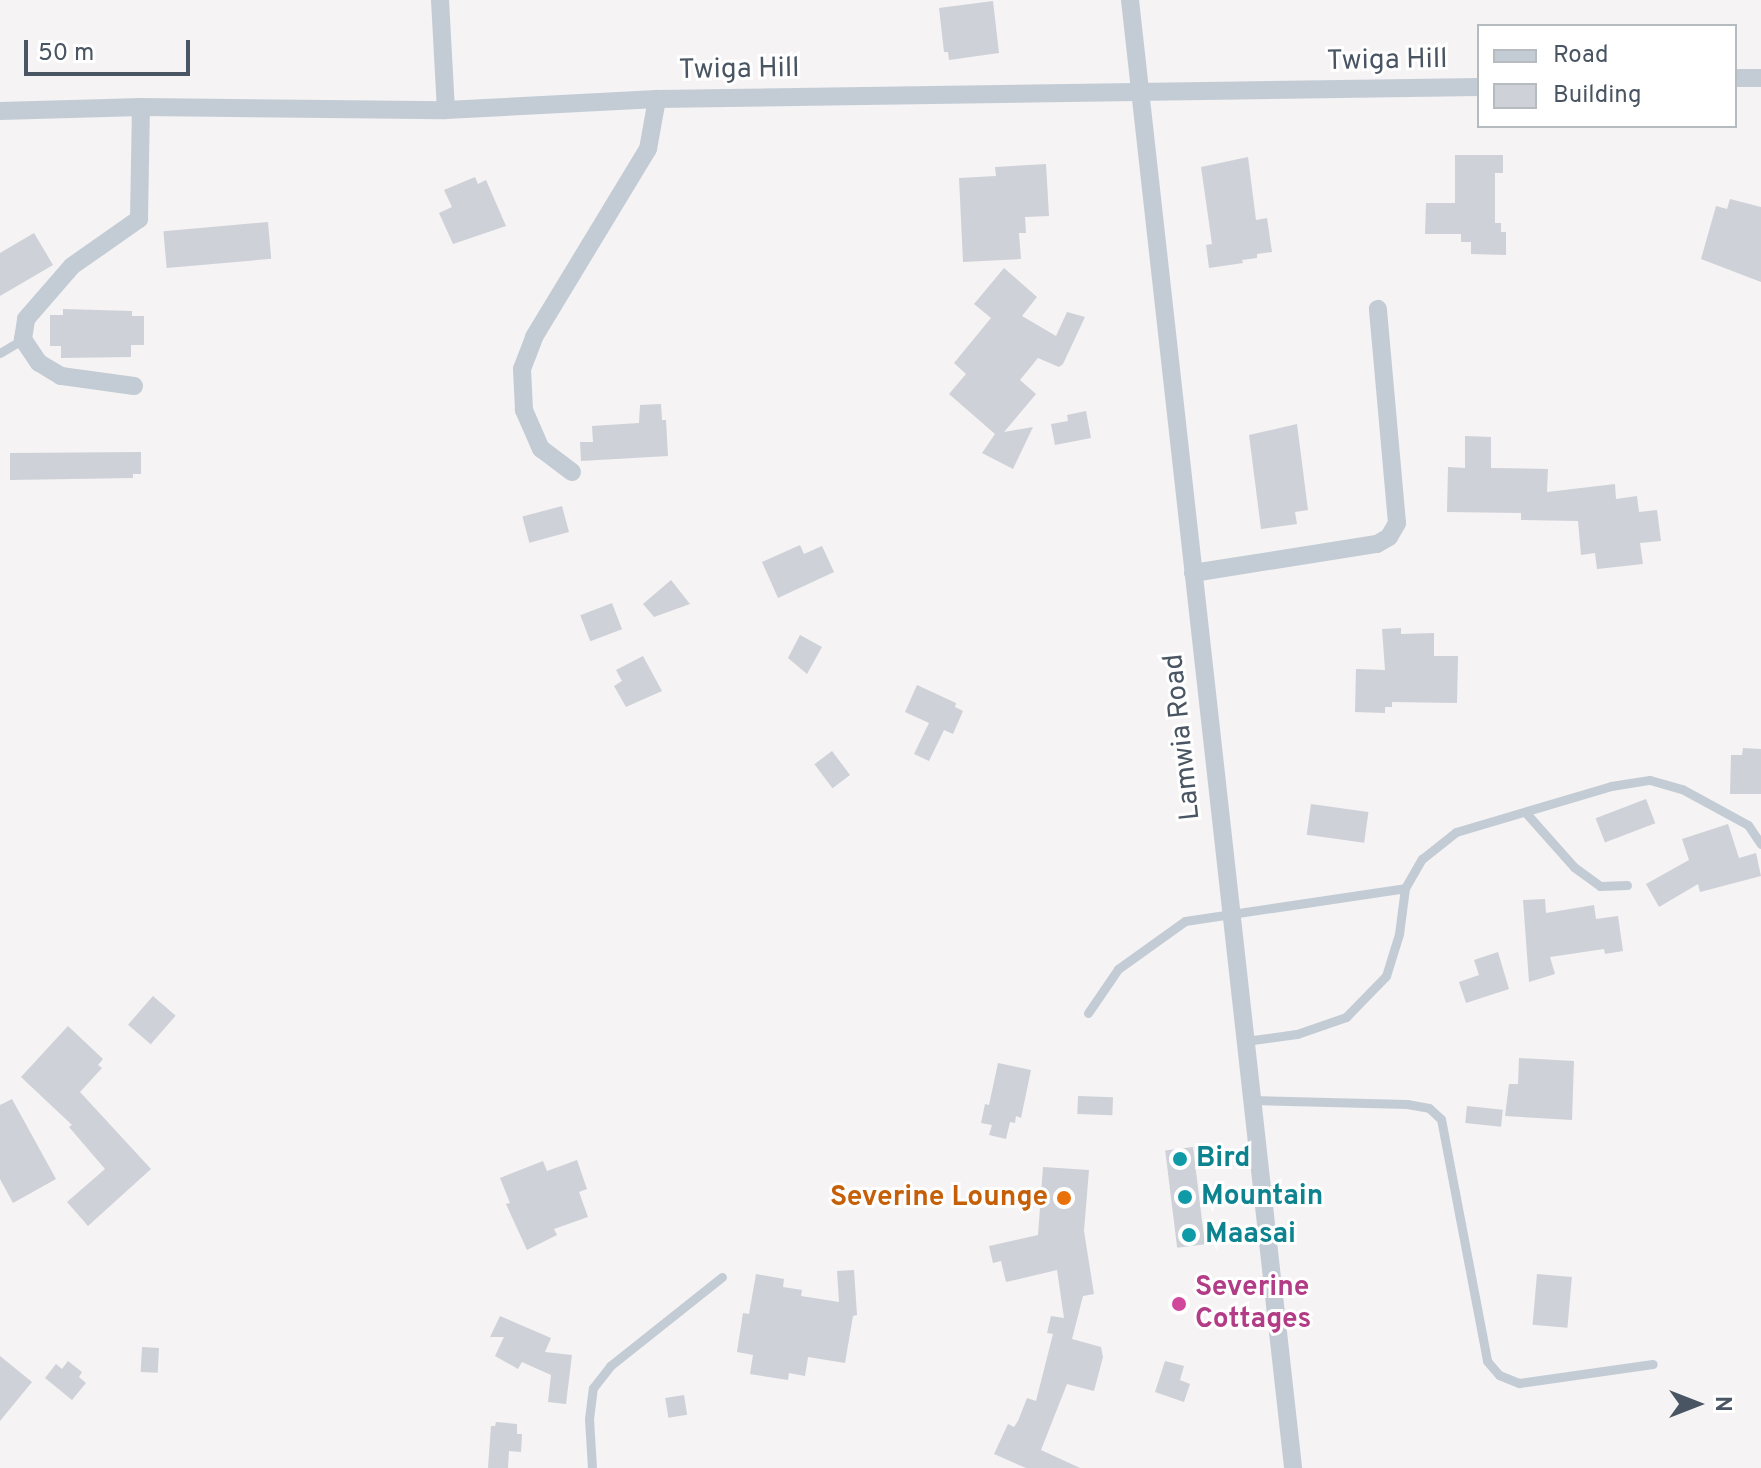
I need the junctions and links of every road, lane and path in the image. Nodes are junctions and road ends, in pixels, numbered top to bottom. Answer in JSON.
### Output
{"nodes":[{"id":1,"x":440,"y":0,"type":"edge"},
{"id":2,"x":1130,"y":0,"type":"edge"},
{"id":3,"x":1737,"y":78,"type":"edge"},
{"id":4,"x":1761,"y":78,"type":"edge"},
{"id":5,"x":1477,"y":87,"type":"edge"},
{"id":6,"x":1139,"y":90,"type":"junction"},
{"id":7,"x":657,"y":99,"type":"junction"},
{"id":8,"x":141,"y":107,"type":"junction"},
{"id":9,"x":446,"y":110,"type":"junction"},
{"id":10,"x":0,"y":111,"type":"edge"},
{"id":11,"x":1378,"y":309,"type":"dead end"},
{"id":12,"x":23,"y":339,"type":"junction"},
{"id":13,"x":0,"y":353,"type":"edge"},
{"id":14,"x":134,"y":386,"type":"dead end"},
{"id":15,"x":572,"y":472,"type":"dead end"},
{"id":16,"x":1193,"y":573,"type":"junction"},
{"id":17,"x":1526,"y":813,"type":"junction"},
{"id":18,"x":1761,"y":844,"type":"edge"},
{"id":19,"x":1627,"y":885,"type":"dead end"},
{"id":20,"x":1405,"y":888,"type":"junction"},
{"id":21,"x":1231,"y":913,"type":"junction"},
{"id":22,"x":1088,"y":1013,"type":"dead end"},
{"id":23,"x":1245,"y":1041,"type":"junction"},
{"id":24,"x":1252,"y":1100,"type":"junction"},
{"id":25,"x":722,"y":1277,"type":"dead end"},
{"id":26,"x":1653,"y":1364,"type":"dead end"},
{"id":27,"x":592,"y":1468,"type":"edge"},
{"id":28,"x":1293,"y":1468,"type":"edge"}],
"edges":[{"from":1,"to":9,"type":"street"},
{"from":2,"to":6,"type":"street","name":"Lamwia Road"},
{"from":3,"to":4,"type":"street"},
{"from":5,"to":6,"type":"street","name":"Twiga Hill"},
{"from":6,"to":7,"type":"street","name":"Twiga Hill"},
{"from":6,"to":16,"type":"street","name":"Lamwia Road"},
{"from":7,"to":9,"type":"street","name":"Twiga Hill"},
{"from":7,"to":15,"type":"street"},
{"from":8,"to":9,"type":"street","name":"Twiga Hill"},
{"from":8,"to":10,"type":"street","name":"Twiga Hill"},
{"from":8,"to":12,"type":"street"},
{"from":11,"to":16,"type":"street"},
{"from":12,"to":13,"type":"lane"},
{"from":12,"to":14,"type":"street"},
{"from":16,"to":21,"type":"street","name":"Lamwia Road"},
{"from":17,"to":18,"type":"lane"},
{"from":17,"to":19,"type":"lane"},
{"from":17,"to":20,"type":"lane"},
{"from":20,"to":21,"type":"lane"},
{"from":20,"to":23,"type":"lane"},
{"from":21,"to":22,"type":"lane"},
{"from":21,"to":23,"type":"street","name":"Lamwia Road"},
{"from":23,"to":24,"type":"street","name":"Lamwia Road"},
{"from":24,"to":26,"type":"lane"},
{"from":24,"to":28,"type":"street","name":"Lamwia Road"},
{"from":25,"to":27,"type":"lane"}]}
